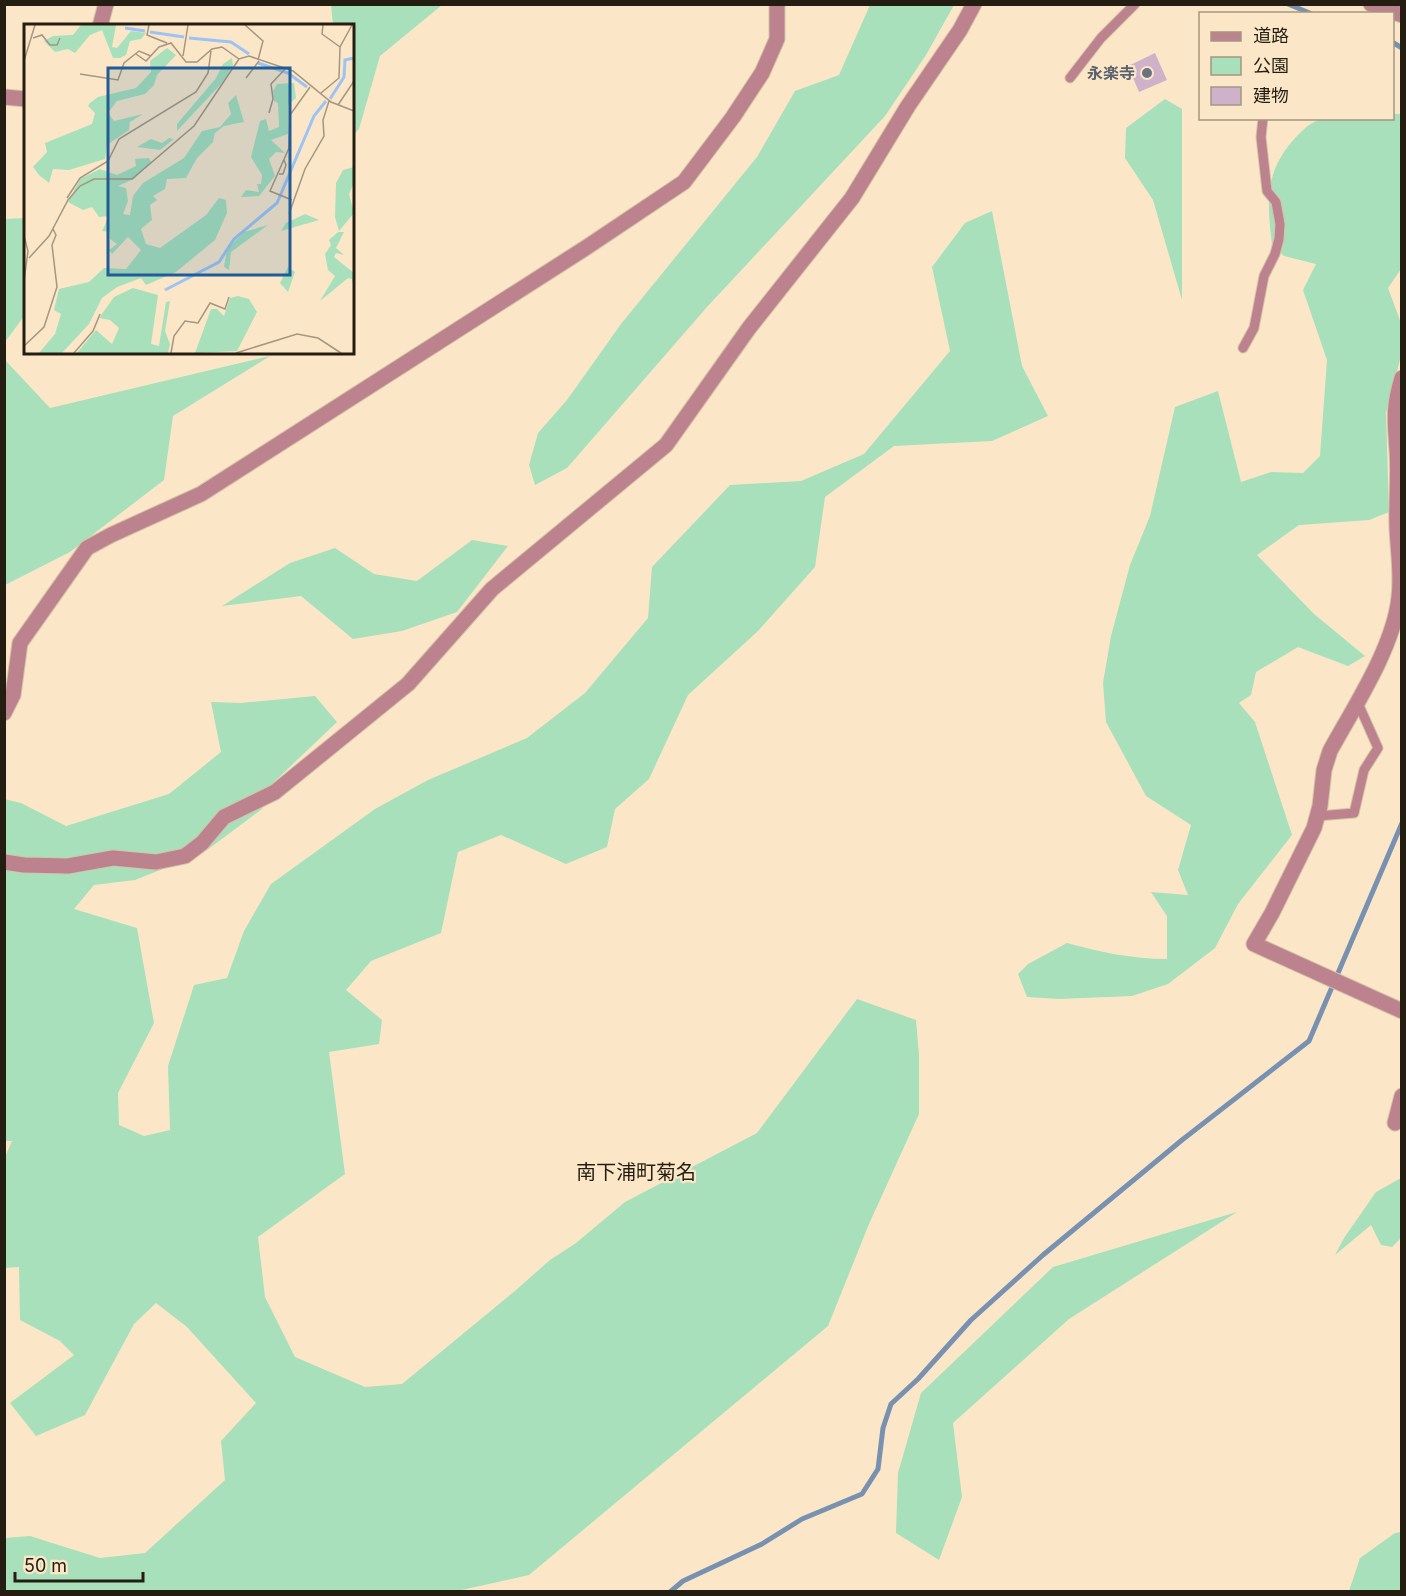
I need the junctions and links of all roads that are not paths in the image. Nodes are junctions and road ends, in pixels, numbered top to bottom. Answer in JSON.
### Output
{"nodes":[{"id":1,"x":106,"y":4,"type":"edge"},
{"id":2,"x":777,"y":4,"type":"edge"},
{"id":3,"x":974,"y":4,"type":"edge"},
{"id":4,"x":1135,"y":4,"type":"edge"},
{"id":5,"x":1369,"y":4,"type":"edge"},
{"id":6,"x":1392,"y":12,"type":"edge"},
{"id":7,"x":101,"y":24,"type":"edge"},
{"id":8,"x":1070,"y":78,"type":"dead end"},
{"id":9,"x":4,"y":97,"type":"edge"},
{"id":10,"x":24,"y":99,"type":"edge"},
{"id":11,"x":1263,"y":120,"type":"edge"},
{"id":12,"x":1243,"y":348,"type":"dead end"},
{"id":13,"x":1401,"y":378,"type":"edge"},
{"id":14,"x":1357,"y":701,"type":"junction"},
{"id":15,"x":4,"y":713,"type":"edge"},
{"id":16,"x":1318,"y":816,"type":"junction"},
{"id":17,"x":4,"y":862,"type":"edge"},
{"id":18,"x":1401,"y":1011,"type":"edge"},
{"id":19,"x":1401,"y":1096,"type":"edge"},
{"id":20,"x":1395,"y":1123,"type":"dead end"}],
"edges":[{"from":1,"to":7,"type":"street"},
{"from":2,"to":15,"type":"street"},
{"from":3,"to":17,"type":"street"},
{"from":4,"to":8,"type":"lane"},
{"from":5,"to":6,"type":"street"},
{"from":9,"to":10,"type":"street"},
{"from":11,"to":12,"type":"lane"},
{"from":13,"to":14,"type":"street"},
{"from":14,"to":16,"type":"street"},
{"from":14,"to":16,"type":"lane"},
{"from":16,"to":18,"type":"street"},
{"from":19,"to":20,"type":"street"}]}
